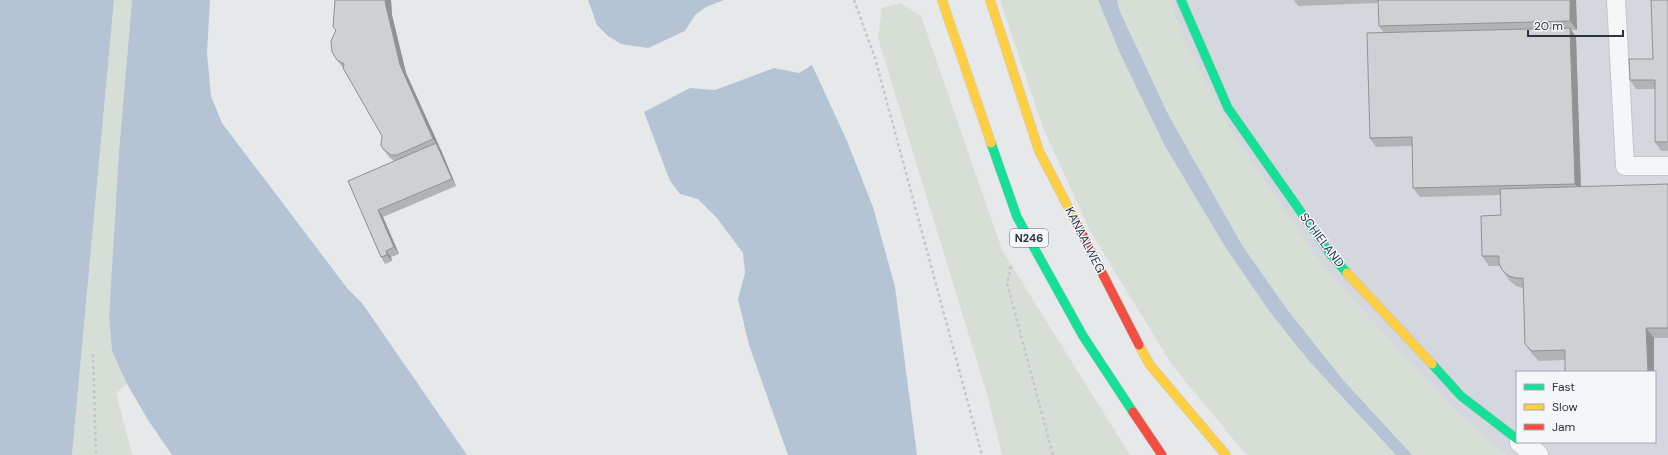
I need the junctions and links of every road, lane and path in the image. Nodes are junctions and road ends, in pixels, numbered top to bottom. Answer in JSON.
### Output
{"nodes":[{"id":1,"x":854,"y":0,"type":"edge"},
{"id":2,"x":942,"y":0,"type":"edge"},
{"id":3,"x":990,"y":0,"type":"edge"},
{"id":4,"x":1181,"y":0,"type":"edge"},
{"id":5,"x":1616,"y":0,"type":"edge"},
{"id":6,"x":1668,"y":166,"type":"edge"},
{"id":7,"x":1023,"y":227,"type":"junction"},
{"id":8,"x":93,"y":354,"type":"dead end"},
{"id":9,"x":1516,"y":438,"type":"edge"},
{"id":10,"x":1522,"y":443,"type":"edge"},
{"id":11,"x":96,"y":455,"type":"edge"},
{"id":12,"x":982,"y":455,"type":"edge"},
{"id":13,"x":1053,"y":455,"type":"edge"},
{"id":14,"x":1162,"y":455,"type":"edge"},
{"id":15,"x":1226,"y":455,"type":"edge"},
{"id":16,"x":1537,"y":455,"type":"edge"}],
"edges":[{"from":1,"to":12,"type":"path"},
{"from":2,"to":7,"type":"street","number":"N246"},
{"from":3,"to":15,"type":"street","name":"KANAALWEG"},
{"from":4,"to":9,"type":"street","name":"SCHIELAND"},
{"from":5,"to":6,"type":"lane"},
{"from":7,"to":13,"type":"path"},
{"from":7,"to":14,"type":"street","number":"N246"},
{"from":8,"to":11,"type":"path"},
{"from":10,"to":16,"type":"street"}]}
